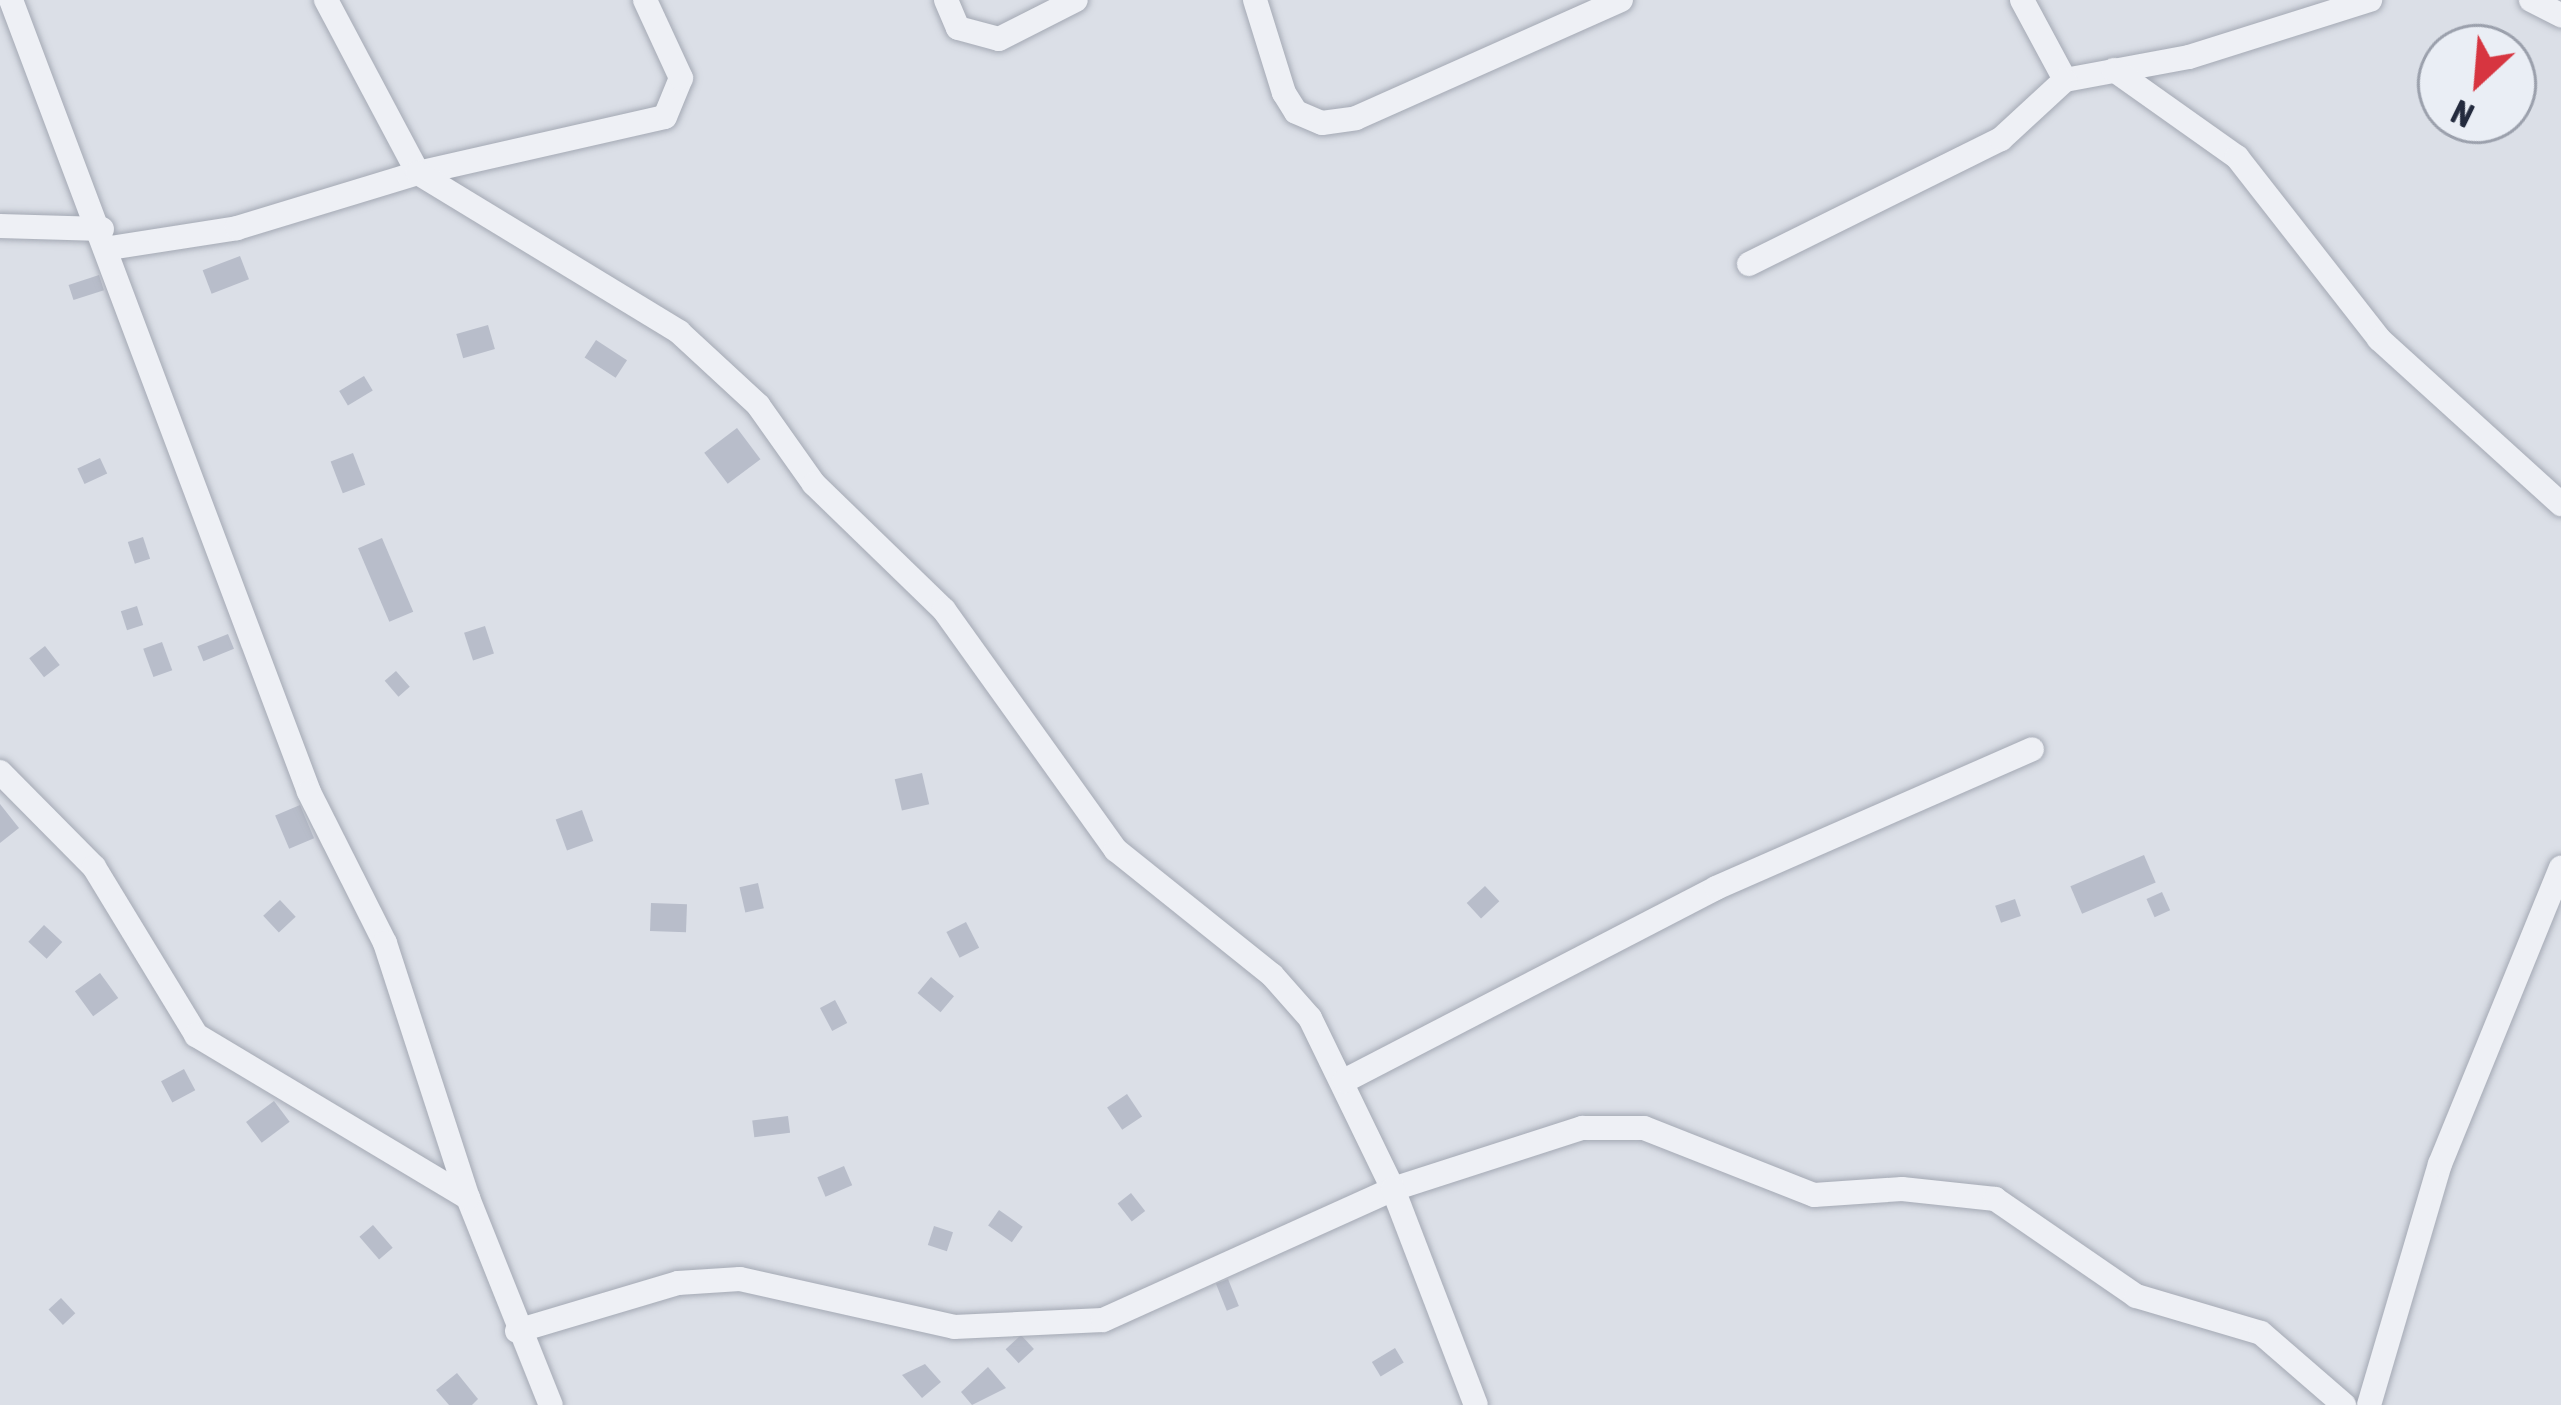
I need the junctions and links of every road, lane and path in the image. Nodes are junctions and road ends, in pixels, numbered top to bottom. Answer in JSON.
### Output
{"nodes":[{"id":1,"x":11,"y":0,"type":"edge"},
{"id":2,"x":326,"y":0,"type":"edge"},
{"id":3,"x":645,"y":0,"type":"edge"},
{"id":4,"x":946,"y":0,"type":"edge"},
{"id":5,"x":1076,"y":0,"type":"edge"},
{"id":6,"x":1255,"y":0,"type":"edge"},
{"id":7,"x":2022,"y":0,"type":"edge"},
{"id":8,"x":2370,"y":0,"type":"edge"},
{"id":9,"x":2531,"y":0,"type":"edge"},
{"id":10,"x":1615,"y":1,"type":"edge"},
{"id":11,"x":2561,"y":15,"type":"edge"},
{"id":12,"x":2114,"y":70,"type":"junction"},
{"id":13,"x":2065,"y":80,"type":"junction"},
{"id":14,"x":418,"y":173,"type":"junction"},
{"id":15,"x":0,"y":226,"type":"edge"},
{"id":16,"x":106,"y":238,"type":"junction"},
{"id":17,"x":1750,"y":264,"type":"dead end"},
{"id":18,"x":2561,"y":504,"type":"edge"},
{"id":19,"x":2032,"y":749,"type":"dead end"},
{"id":20,"x":0,"y":772,"type":"edge"},
{"id":21,"x":2561,"y":868,"type":"edge"},
{"id":22,"x":1344,"y":1081,"type":"junction"},
{"id":23,"x":1393,"y":1189,"type":"junction"},
{"id":24,"x":468,"y":1198,"type":"junction"},
{"id":25,"x":517,"y":1331,"type":"junction"},
{"id":26,"x":551,"y":1405,"type":"edge"},
{"id":27,"x":1476,"y":1405,"type":"edge"},
{"id":28,"x":2344,"y":1405,"type":"edge"},
{"id":29,"x":2369,"y":1405,"type":"edge"}],
"edges":[{"from":1,"to":16,"type":"street"},
{"from":2,"to":14,"type":"street"},
{"from":3,"to":14,"type":"street"},
{"from":4,"to":5,"type":"street"},
{"from":6,"to":10,"type":"street"},
{"from":7,"to":13,"type":"street"},
{"from":8,"to":12,"type":"street"},
{"from":9,"to":11,"type":"street"},
{"from":12,"to":13,"type":"street"},
{"from":12,"to":18,"type":"street"},
{"from":13,"to":17,"type":"street"},
{"from":14,"to":16,"type":"street"},
{"from":14,"to":22,"type":"street"},
{"from":15,"to":16,"type":"street"},
{"from":16,"to":24,"type":"street"},
{"from":19,"to":22,"type":"street"},
{"from":20,"to":24,"type":"street"},
{"from":21,"to":29,"type":"street"},
{"from":22,"to":23,"type":"street"},
{"from":23,"to":25,"type":"street"},
{"from":23,"to":27,"type":"street"},
{"from":23,"to":28,"type":"street"},
{"from":24,"to":25,"type":"street"},
{"from":25,"to":26,"type":"street"}]}
